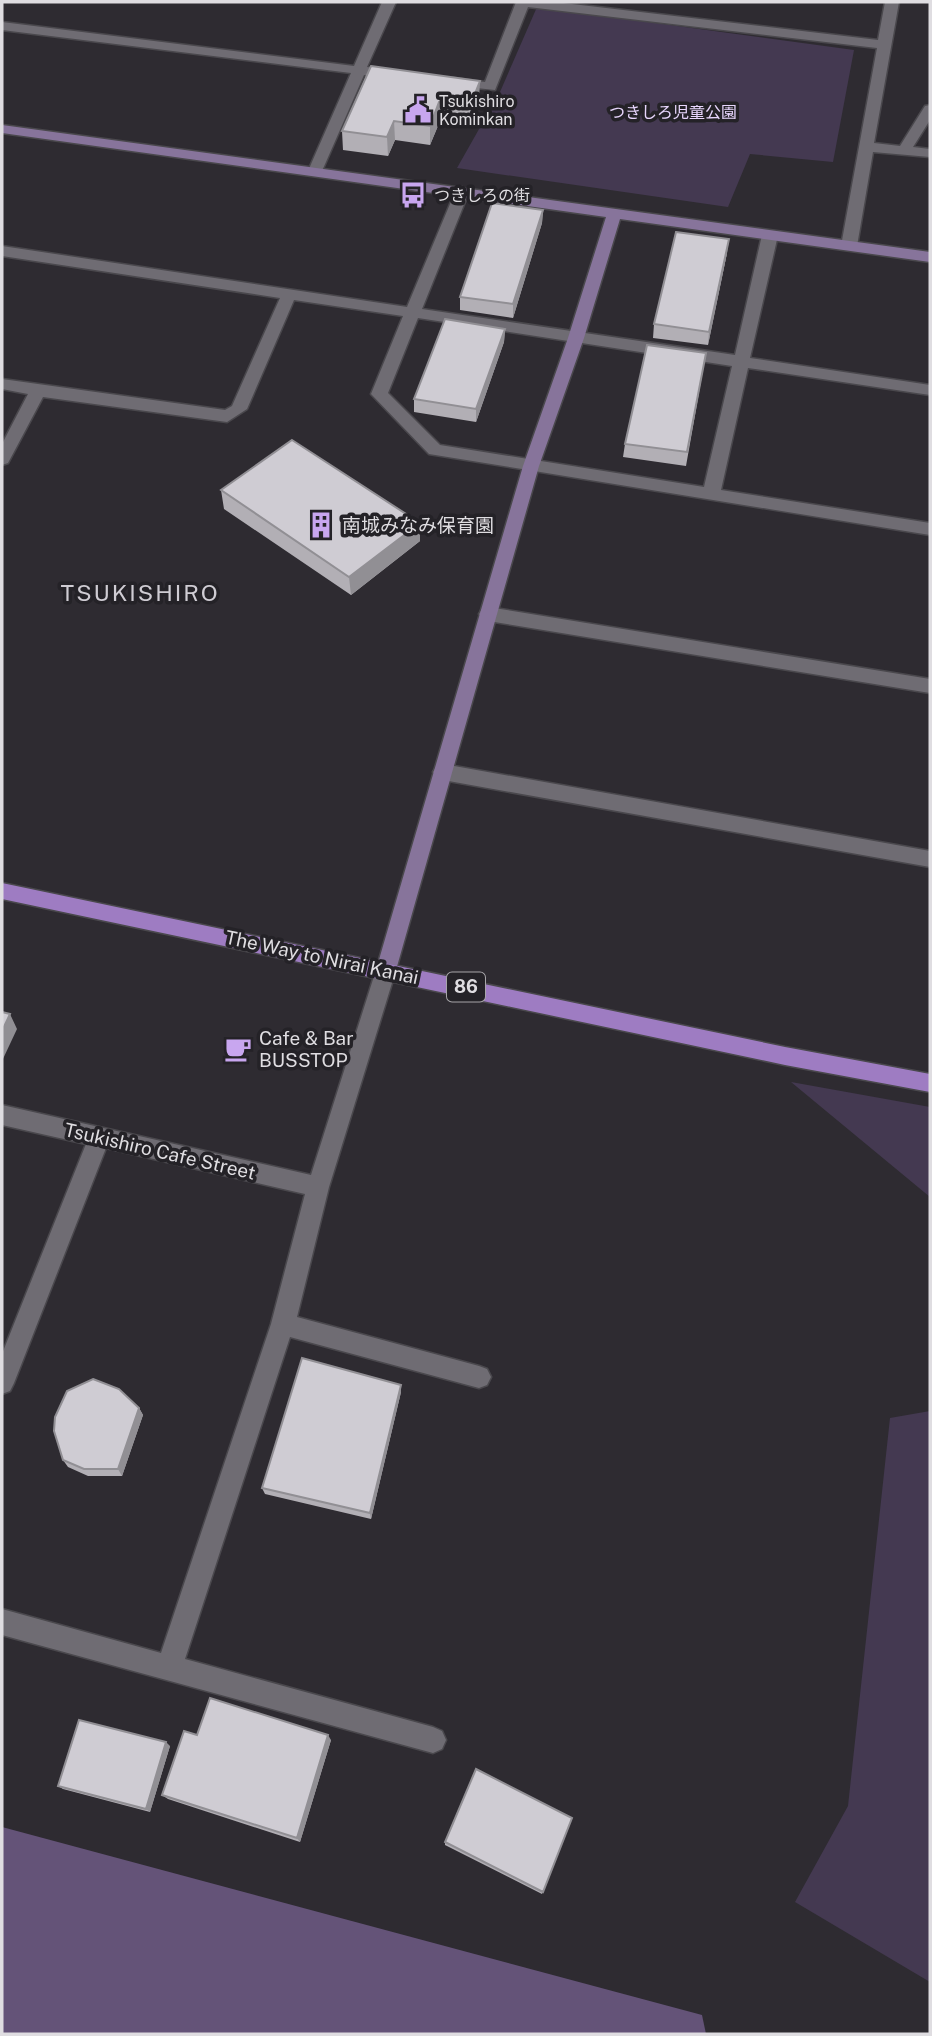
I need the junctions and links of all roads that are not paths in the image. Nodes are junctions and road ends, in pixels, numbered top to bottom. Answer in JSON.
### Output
{"nodes":[{"id":1,"x":389,"y":2,"type":"edge"},
{"id":2,"x":892,"y":2,"type":"edge"},
{"id":3,"x":2,"y":26,"type":"edge"},
{"id":4,"x":884,"y":45,"type":"junction"},
{"id":5,"x":358,"y":70,"type":"junction"},
{"id":6,"x":411,"y":77,"type":"edge"},
{"id":7,"x":437,"y":80,"type":"edge"},
{"id":8,"x":930,"y":109,"type":"edge"},
{"id":9,"x":2,"y":129,"type":"edge"},
{"id":10,"x":865,"y":147,"type":"junction"},
{"id":11,"x":905,"y":149,"type":"junction"},
{"id":12,"x":930,"y":153,"type":"edge"},
{"id":13,"x":315,"y":171,"type":"junction"},
{"id":14,"x":461,"y":192,"type":"junction"},
{"id":15,"x":614,"y":214,"type":"junction"},
{"id":16,"x":770,"y":234,"type":"junction"},
{"id":17,"x":849,"y":246,"type":"junction"},
{"id":18,"x":2,"y":251,"type":"edge"},
{"id":19,"x":930,"y":257,"type":"edge"},
{"id":20,"x":289,"y":294,"type":"junction"},
{"id":21,"x":414,"y":313,"type":"junction"},
{"id":22,"x":576,"y":338,"type":"junction"},
{"id":23,"x":741,"y":362,"type":"junction"},
{"id":24,"x":2,"y":384,"type":"edge"},
{"id":25,"x":930,"y":390,"type":"edge"},
{"id":26,"x":38,"y":391,"type":"junction"},
{"id":27,"x":2,"y":459,"type":"edge"},
{"id":28,"x":531,"y":466,"type":"junction"},
{"id":29,"x":711,"y":494,"type":"junction"},
{"id":30,"x":930,"y":529,"type":"edge"},
{"id":31,"x":488,"y":614,"type":"junction"},
{"id":32,"x":930,"y":687,"type":"edge"},
{"id":33,"x":443,"y":772,"type":"junction"},
{"id":34,"x":930,"y":859,"type":"edge"},
{"id":35,"x":2,"y":891,"type":"edge"},
{"id":36,"x":386,"y":970,"type":"junction"},
{"id":37,"x":930,"y":1083,"type":"edge"},
{"id":38,"x":2,"y":1115,"type":"edge"},
{"id":39,"x":99,"y":1138,"type":"junction"},
{"id":40,"x":318,"y":1187,"type":"junction"},
{"id":41,"x":283,"y":1324,"type":"junction"},
{"id":42,"x":479,"y":1377,"type":"dead end"},
{"id":43,"x":2,"y":1383,"type":"edge"},
{"id":44,"x":2,"y":1622,"type":"edge"},
{"id":45,"x":169,"y":1667,"type":"junction"},
{"id":46,"x":433,"y":1740,"type":"dead end"}],
"edges":[{"from":1,"to":5,"type":"street"},
{"from":2,"to":4,"type":"street"},
{"from":3,"to":5,"type":"street"},
{"from":4,"to":7,"type":"street"},
{"from":4,"to":10,"type":"street"},
{"from":5,"to":6,"type":"street"},
{"from":5,"to":13,"type":"street"},
{"from":8,"to":11,"type":"street"},
{"from":9,"to":13,"type":"street"},
{"from":10,"to":11,"type":"street"},
{"from":10,"to":17,"type":"street"},
{"from":11,"to":12,"type":"street"},
{"from":13,"to":14,"type":"street"},
{"from":14,"to":15,"type":"street"},
{"from":14,"to":21,"type":"street"},
{"from":15,"to":16,"type":"street"},
{"from":15,"to":22,"type":"street"},
{"from":16,"to":17,"type":"street"},
{"from":16,"to":23,"type":"street"},
{"from":17,"to":19,"type":"street"},
{"from":18,"to":20,"type":"street"},
{"from":20,"to":21,"type":"street"},
{"from":20,"to":26,"type":"street"},
{"from":21,"to":22,"type":"street"},
{"from":21,"to":28,"type":"street"},
{"from":22,"to":23,"type":"street"},
{"from":22,"to":28,"type":"street"},
{"from":23,"to":25,"type":"street"},
{"from":23,"to":29,"type":"street"},
{"from":24,"to":26,"type":"street"},
{"from":26,"to":27,"type":"street"},
{"from":28,"to":29,"type":"street"},
{"from":28,"to":31,"type":"street"},
{"from":29,"to":30,"type":"street"},
{"from":31,"to":32,"type":"street"},
{"from":31,"to":33,"type":"street"},
{"from":33,"to":34,"type":"street"},
{"from":33,"to":36,"type":"street"},
{"from":35,"to":36,"type":"main road","name":"The Way to Nirai Kanai","number":"86"},
{"from":36,"to":37,"type":"main road","name":"The Way to Nirai Kanai","number":"86"},
{"from":36,"to":40,"type":"street"},
{"from":38,"to":39,"type":"street","name":"Tsukishiro Cafe Street"},
{"from":39,"to":40,"type":"street","name":"Tsukishiro Cafe Street"},
{"from":39,"to":43,"type":"street"},
{"from":40,"to":41,"type":"street"},
{"from":41,"to":42,"type":"street"},
{"from":41,"to":45,"type":"street"},
{"from":44,"to":45,"type":"street"},
{"from":45,"to":46,"type":"street"}]}
